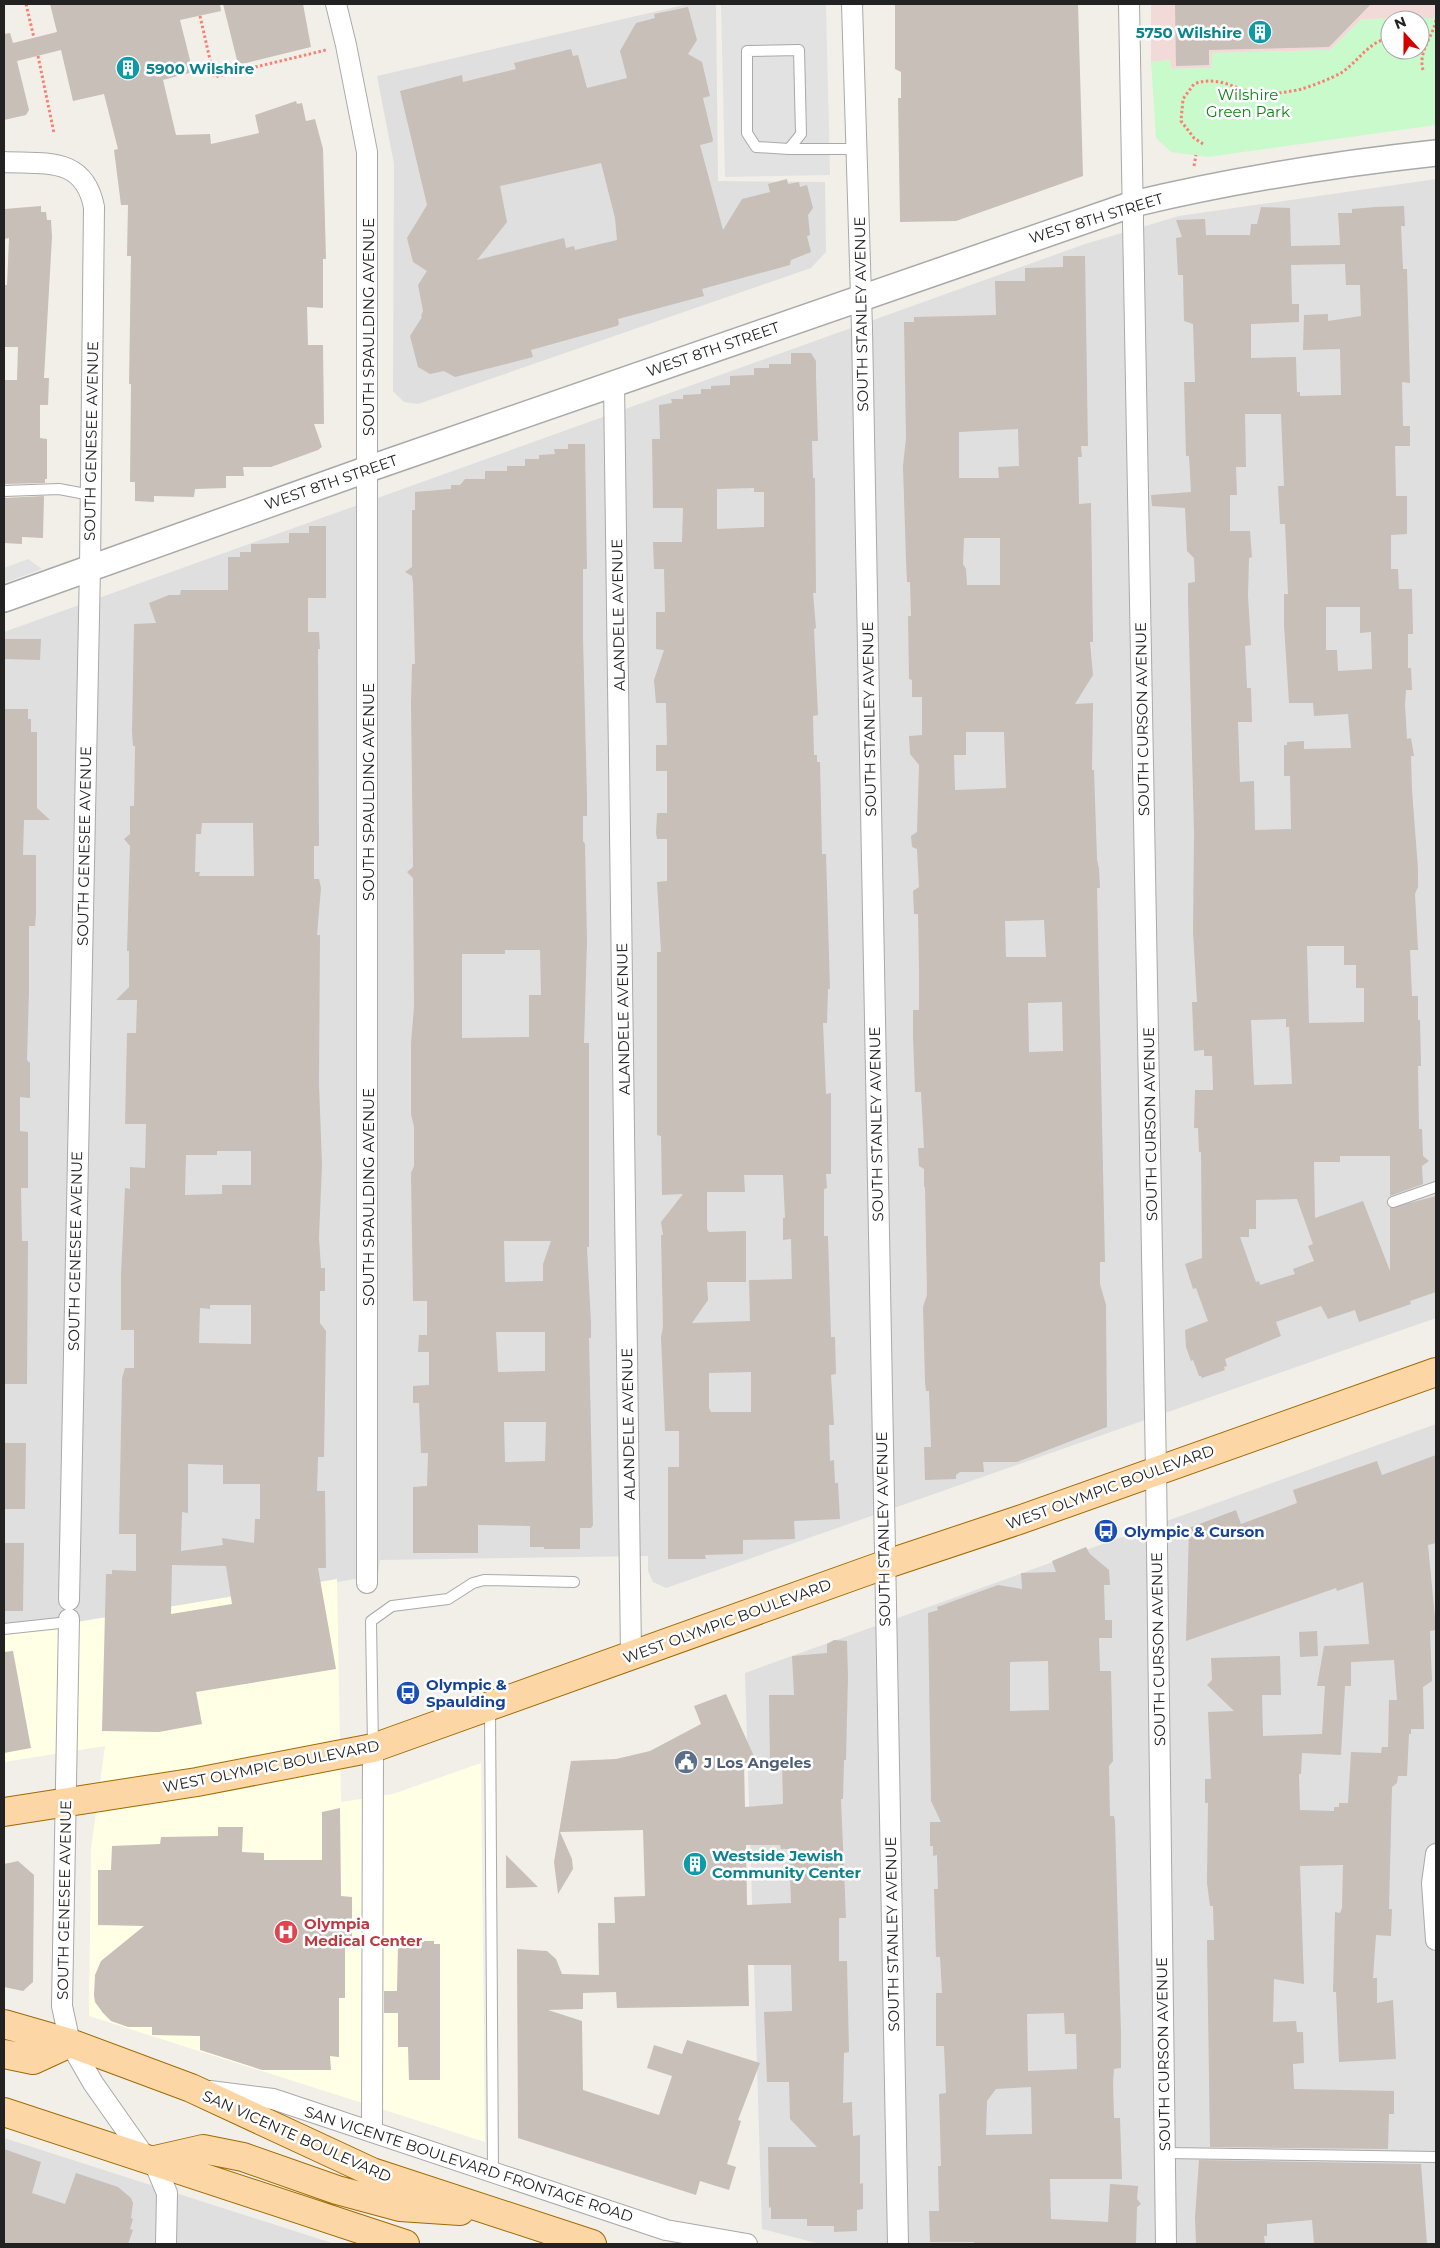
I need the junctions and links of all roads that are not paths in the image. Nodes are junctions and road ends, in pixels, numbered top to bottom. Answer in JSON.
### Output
{"nodes":[{"id":1,"x":336,"y":4,"type":"edge"},
{"id":2,"x":852,"y":4,"type":"edge"},
{"id":3,"x":1129,"y":4,"type":"edge"},
{"id":4,"x":789,"y":149,"type":"junction"},
{"id":5,"x":856,"y":149,"type":"junction"},
{"id":6,"x":1436,"y":153,"type":"edge"},
{"id":7,"x":4,"y":162,"type":"edge"},
{"id":8,"x":1133,"y":204,"type":"junction"},
{"id":9,"x":861,"y":297,"type":"junction"},
{"id":10,"x":614,"y":384,"type":"junction"},
{"id":11,"x":368,"y":469,"type":"junction"},
{"id":12,"x":4,"y":491,"type":"edge"},
{"id":13,"x":91,"y":495,"type":"junction"},
{"id":14,"x":90,"y":568,"type":"junction"},
{"id":15,"x":4,"y":599,"type":"edge"},
{"id":16,"x":1436,"y":1187,"type":"edge"},
{"id":17,"x":1394,"y":1202,"type":"dead end"},
{"id":18,"x":1436,"y":1372,"type":"edge"},
{"id":19,"x":1156,"y":1470,"type":"junction"},
{"id":20,"x":884,"y":1565,"type":"junction"},
{"id":21,"x":574,"y":1582,"type":"dead end"},
{"id":22,"x":367,"y":1583,"type":"dead end"},
{"id":23,"x":69,"y":1614,"type":"junction"},
{"id":24,"x":4,"y":1629,"type":"edge"},
{"id":25,"x":630,"y":1655,"type":"junction"},
{"id":26,"x":490,"y":1706,"type":"junction"},
{"id":27,"x":373,"y":1748,"type":"junction"},
{"id":28,"x":66,"y":1801,"type":"junction"},
{"id":29,"x":4,"y":1812,"type":"edge"},
{"id":30,"x":1436,"y":1854,"type":"edge"},
{"id":31,"x":1436,"y":1940,"type":"edge"},
{"id":32,"x":4,"y":2024,"type":"edge"},
{"id":33,"x":70,"y":2044,"type":"junction"},
{"id":34,"x":4,"y":2054,"type":"edge"},
{"id":35,"x":191,"y":2088,"type":"junction"},
{"id":36,"x":4,"y":2112,"type":"edge"},
{"id":37,"x":372,"y":2131,"type":"junction"},
{"id":38,"x":1164,"y":2153,"type":"junction"},
{"id":39,"x":1436,"y":2157,"type":"edge"},
{"id":40,"x":149,"y":2159,"type":"junction"},
{"id":41,"x":493,"y":2172,"type":"junction"},
{"id":42,"x":499,"y":2214,"type":"junction"},
{"id":43,"x":166,"y":2244,"type":"edge"},
{"id":44,"x":404,"y":2244,"type":"edge"},
{"id":45,"x":592,"y":2244,"type":"edge"},
{"id":46,"x":747,"y":2244,"type":"edge"},
{"id":47,"x":898,"y":2244,"type":"edge"},
{"id":48,"x":1166,"y":2244,"type":"edge"}],
"edges":[{"from":1,"to":11,"type":"street","name":"SOUTH SPAULDING AVENUE"},
{"from":2,"to":5,"type":"street","name":"SOUTH STANLEY AVENUE"},
{"from":3,"to":8,"type":"street","name":"SOUTH CURSON AVENUE"},
{"from":4,"to":4,"type":"lane"},
{"from":4,"to":5,"type":"lane"},
{"from":5,"to":9,"type":"street","name":"SOUTH STANLEY AVENUE"},
{"from":6,"to":8,"type":"street","name":"WEST 8TH STREET"},
{"from":7,"to":13,"type":"street","name":"SOUTH GENESEE AVENUE"},
{"from":8,"to":9,"type":"street","name":"WEST 8TH STREET"},
{"from":8,"to":19,"type":"street","name":"SOUTH CURSON AVENUE"},
{"from":9,"to":10,"type":"street","name":"WEST 8TH STREET"},
{"from":9,"to":20,"type":"street","name":"SOUTH STANLEY AVENUE"},
{"from":10,"to":11,"type":"street","name":"WEST 8TH STREET"},
{"from":10,"to":25,"type":"street","name":"ALANDELE AVENUE"},
{"from":11,"to":14,"type":"street","name":"WEST 8TH STREET"},
{"from":11,"to":22,"type":"street","name":"SOUTH SPAULDING AVENUE"},
{"from":12,"to":13,"type":"lane"},
{"from":13,"to":14,"type":"street","name":"SOUTH GENESEE AVENUE"},
{"from":14,"to":15,"type":"street","name":"WEST 8TH STREET"},
{"from":14,"to":23,"type":"street","name":"SOUTH GENESEE AVENUE"},
{"from":16,"to":17,"type":"lane"},
{"from":18,"to":19,"type":"main road","name":"WEST OLYMPIC BOULEVARD"},
{"from":19,"to":20,"type":"main road","name":"WEST OLYMPIC BOULEVARD"},
{"from":19,"to":38,"type":"street","name":"SOUTH CURSON AVENUE"},
{"from":20,"to":25,"type":"main road","name":"WEST OLYMPIC BOULEVARD"},
{"from":20,"to":47,"type":"street","name":"SOUTH STANLEY AVENUE"},
{"from":21,"to":27,"type":"lane"},
{"from":23,"to":24,"type":"lane"},
{"from":23,"to":28,"type":"street","name":"SOUTH GENESEE AVENUE"},
{"from":25,"to":26,"type":"main road","name":"WEST OLYMPIC BOULEVARD"},
{"from":26,"to":27,"type":"main road","name":"WEST OLYMPIC BOULEVARD"},
{"from":26,"to":41,"type":"lane"},
{"from":27,"to":28,"type":"main road","name":"WEST OLYMPIC BOULEVARD"},
{"from":27,"to":37,"type":"street"},
{"from":28,"to":29,"type":"main road","name":"WEST OLYMPIC BOULEVARD"},
{"from":28,"to":33,"type":"street","name":"SOUTH GENESEE AVENUE"},
{"from":30,"to":31,"type":"street"},
{"from":32,"to":33,"type":"main road","name":"SAN VICENTE BOULEVARD"},
{"from":33,"to":34,"type":"main road"},
{"from":33,"to":35,"type":"main road","name":"SAN VICENTE BOULEVARD"},
{"from":33,"to":40,"type":"street","name":"SOUTH GENESEE AVENUE"},
{"from":35,"to":37,"type":"street","name":"SAN VICENTE BOULEVARD FRONTAGE ROAD"},
{"from":35,"to":42,"type":"main road","name":"SAN VICENTE BOULEVARD"},
{"from":36,"to":40,"type":"main road"},
{"from":37,"to":41,"type":"street","name":"SAN VICENTE BOULEVARD FRONTAGE ROAD"},
{"from":38,"to":39,"type":"lane"},
{"from":38,"to":48,"type":"street","name":"SOUTH CURSON AVENUE"},
{"from":40,"to":42,"type":"main road"},
{"from":40,"to":43,"type":"street","name":"SOUTH GENESEE AVENUE"},
{"from":40,"to":44,"type":"main road"},
{"from":41,"to":46,"type":"street","name":"SAN VICENTE BOULEVARD FRONTAGE ROAD"},
{"from":42,"to":45,"type":"main road","name":"SAN VICENTE BOULEVARD"}]}
